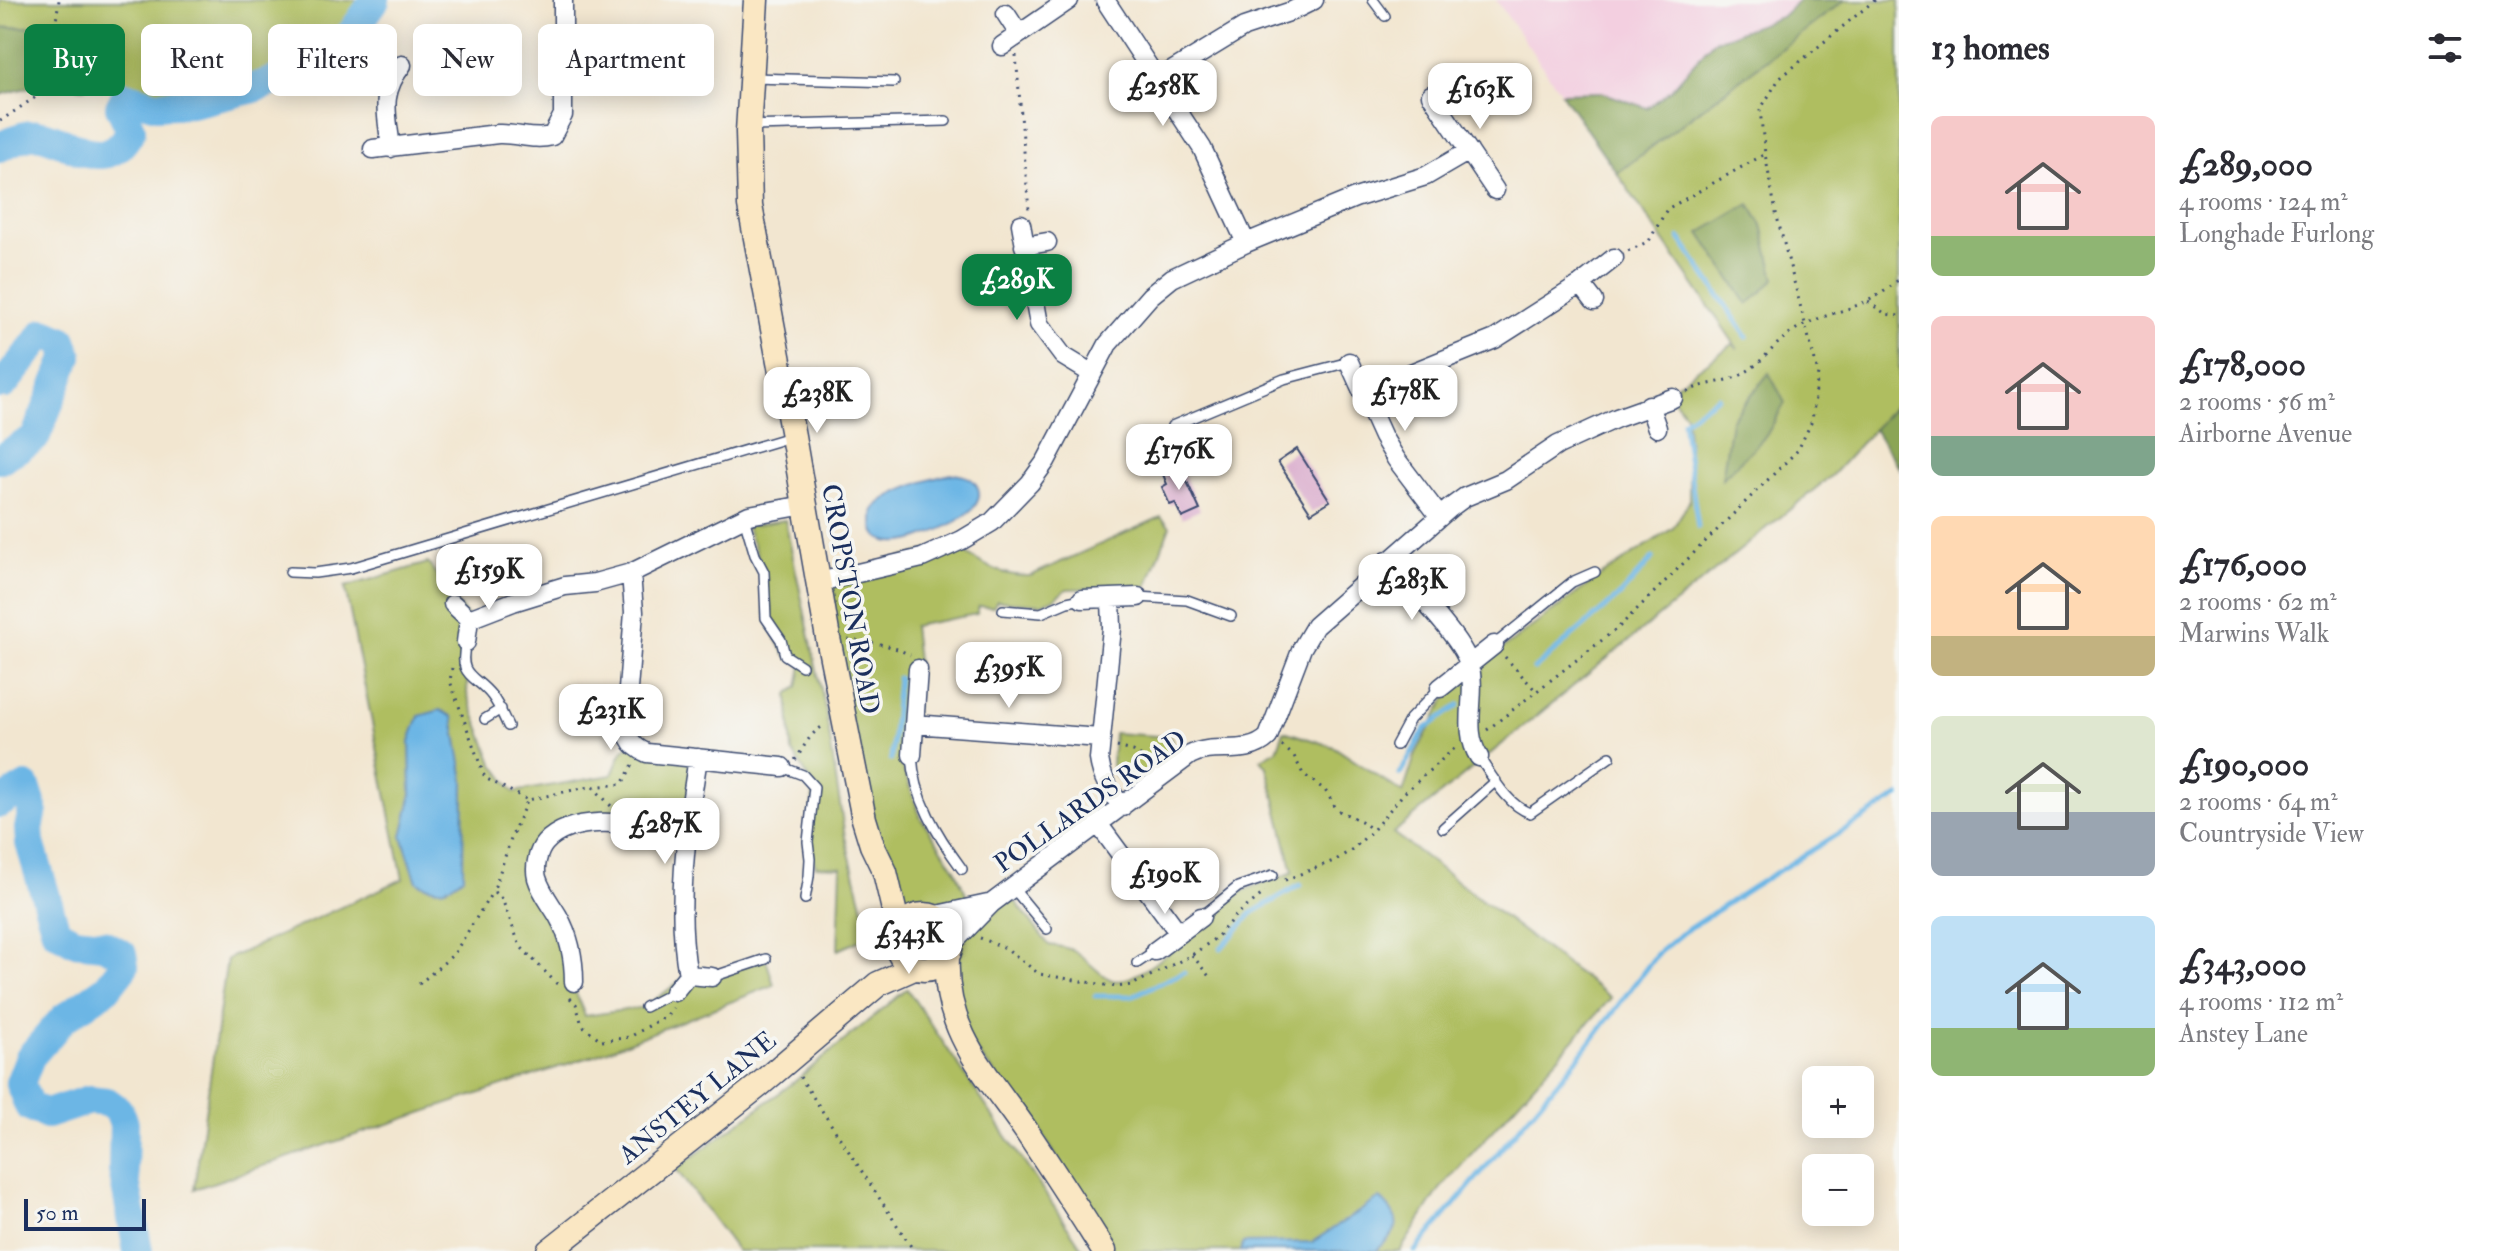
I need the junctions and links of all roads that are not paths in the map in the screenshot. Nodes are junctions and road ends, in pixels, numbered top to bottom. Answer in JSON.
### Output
{"nodes":[{"id":1,"x":563,"y":0,"type":"edge"},
{"id":2,"x":756,"y":0,"type":"edge"},
{"id":3,"x":1069,"y":0,"type":"edge"},
{"id":4,"x":1105,"y":0,"type":"edge"},
{"id":5,"x":1314,"y":0,"type":"edge"},
{"id":6,"x":1373,"y":0,"type":"edge"},
{"id":7,"x":1006,"y":14,"type":"dead end"},
{"id":8,"x":1385,"y":16,"type":"dead end"},
{"id":9,"x":402,"y":65,"type":"dead end"},
{"id":10,"x":752,"y":78,"type":"junction"},
{"id":11,"x":1157,"y":80,"type":"junction"},
{"id":12,"x":894,"y":82,"type":"dead end"},
{"id":13,"x":1431,"y":95,"type":"dead end"},
{"id":14,"x":946,"y":121,"type":"dead end"},
{"id":15,"x":748,"y":126,"type":"junction"},
{"id":16,"x":1469,"y":151,"type":"junction"},
{"id":17,"x":1495,"y":190,"type":"dead end"},
{"id":18,"x":1021,"y":224,"type":"road end"},
{"id":19,"x":1047,"y":242,"type":"dead end"},
{"id":20,"x":1246,"y":243,"type":"junction"},
{"id":21,"x":1024,"y":246,"type":"junction"},
{"id":22,"x":1614,"y":258,"type":"road end"},
{"id":23,"x":1581,"y":284,"type":"junction"},
{"id":24,"x":1594,"y":301,"type":"dead end"},
{"id":25,"x":1349,"y":362,"type":"joint"},
{"id":26,"x":1091,"y":373,"type":"junction"},
{"id":27,"x":1364,"y":392,"type":"junction"},
{"id":28,"x":1673,"y":398,"type":"road end"},
{"id":29,"x":1649,"y":405,"type":"junction"},
{"id":30,"x":1172,"y":426,"type":"dead end"},
{"id":31,"x":1657,"y":428,"type":"dead end"},
{"id":32,"x":793,"y":436,"type":"junction"},
{"id":33,"x":805,"y":505,"type":"junction"},
{"id":34,"x":1440,"y":517,"type":"junction"},
{"id":35,"x":744,"y":518,"type":"junction"},
{"id":36,"x":1387,"y":561,"type":"junction"},
{"id":37,"x":290,"y":572,"type":"dead end"},
{"id":38,"x":1595,"y":572,"type":"dead end"},
{"id":39,"x":631,"y":573,"type":"junction"},
{"id":40,"x":819,"y":582,"type":"junction"},
{"id":41,"x":1138,"y":597,"type":"joint"},
{"id":42,"x":1082,"y":599,"type":"joint"},
{"id":43,"x":1111,"y":599,"type":"junction"},
{"id":44,"x":453,"y":604,"type":"dead end"},
{"id":45,"x":1003,"y":610,"type":"dead end"},
{"id":46,"x":1231,"y":616,"type":"dead end"},
{"id":47,"x":469,"y":619,"type":"junction"},
{"id":48,"x":792,"y":637,"type":"dead end"},
{"id":49,"x":781,"y":640,"type":"junction"},
{"id":50,"x":466,"y":642,"type":"joint"},
{"id":51,"x":1494,"y":645,"type":"joint"},
{"id":52,"x":1469,"y":664,"type":"junction"},
{"id":53,"x":802,"y":666,"type":"dead end"},
{"id":54,"x":918,"y":669,"type":"road end"},
{"id":55,"x":1440,"y":688,"type":"joint"},
{"id":56,"x":501,"y":709,"type":"junction"},
{"id":57,"x":485,"y":719,"type":"dead end"},
{"id":58,"x":914,"y":724,"type":"junction"},
{"id":59,"x":508,"y":726,"type":"dead end"},
{"id":60,"x":1100,"y":742,"type":"junction"},
{"id":61,"x":1396,"y":745,"type":"dead end"},
{"id":62,"x":912,"y":755,"type":"joint"},
{"id":63,"x":1479,"y":757,"type":"joint"},
{"id":64,"x":1610,"y":757,"type":"dead end"},
{"id":65,"x":698,"y":758,"type":"junction"},
{"id":66,"x":782,"y":767,"type":"joint"},
{"id":67,"x":1496,"y":781,"type":"junction"},
{"id":68,"x":1122,"y":807,"type":"junction"},
{"id":69,"x":1099,"y":825,"type":"junction"},
{"id":70,"x":1443,"y":828,"type":"dead end"},
{"id":71,"x":688,"y":832,"type":"junction"},
{"id":72,"x":962,"y":869,"type":"dead end"},
{"id":73,"x":885,"y":872,"type":"junction"},
{"id":74,"x":1273,"y":875,"type":"dead end"},
{"id":75,"x":809,"y":876,"type":"junction"},
{"id":76,"x":823,"y":880,"type":"dead end"},
{"id":77,"x":1013,"y":888,"type":"junction"},
{"id":78,"x":805,"y":899,"type":"dead end"},
{"id":79,"x":992,"y":903,"type":"junction"},
{"id":80,"x":930,"y":915,"type":"junction"},
{"id":81,"x":1201,"y":917,"type":"joint"},
{"id":82,"x":1047,"y":929,"type":"dead end"},
{"id":83,"x":1178,"y":932,"type":"junction"},
{"id":84,"x":898,"y":939,"type":"junction"},
{"id":85,"x":949,"y":951,"type":"junction"},
{"id":86,"x":1155,"y":951,"type":"joint"},
{"id":87,"x":766,"y":959,"type":"dead end"},
{"id":88,"x":1137,"y":963,"type":"dead end"},
{"id":89,"x":919,"y":969,"type":"junction"},
{"id":90,"x":688,"y":975,"type":"junction"},
{"id":91,"x":712,"y":977,"type":"joint"},
{"id":92,"x":574,"y":982,"type":"dead end"},
{"id":93,"x":878,"y":984,"type":"junction"},
{"id":94,"x":674,"y":992,"type":"joint"},
{"id":95,"x":645,"y":1007,"type":"dead end"},
{"id":96,"x":951,"y":1010,"type":"junction"},
{"id":97,"x":549,"y":1251,"type":"edge"},
{"id":98,"x":1104,"y":1251,"type":"edge"}],
"edges":[{"from":1,"to":9,"type":"street"},
{"from":2,"to":10,"type":"street","name":"CROPSTON ROAD"},
{"from":3,"to":7,"type":"street"},
{"from":4,"to":11,"type":"street"},
{"from":5,"to":11,"type":"street"},
{"from":6,"to":8,"type":"lane"},
{"from":10,"to":12,"type":"lane"},
{"from":10,"to":15,"type":"street","name":"CROPSTON ROAD"},
{"from":11,"to":20,"type":"street"},
{"from":13,"to":16,"type":"street"},
{"from":14,"to":15,"type":"lane"},
{"from":15,"to":32,"type":"street","name":"CROPSTON ROAD"},
{"from":16,"to":17,"type":"street"},
{"from":16,"to":20,"type":"street"},
{"from":18,"to":21,"type":"street"},
{"from":19,"to":21,"type":"street"},
{"from":20,"to":26,"type":"street"},
{"from":21,"to":26,"type":"street"},
{"from":22,"to":23,"type":"street"},
{"from":23,"to":24,"type":"street"},
{"from":23,"to":27,"type":"street"},
{"from":25,"to":27,"type":"street"},
{"from":25,"to":30,"type":"lane"},
{"from":26,"to":40,"type":"street"},
{"from":27,"to":34,"type":"street"},
{"from":28,"to":29,"type":"street"},
{"from":29,"to":31,"type":"street"},
{"from":29,"to":34,"type":"street"},
{"from":32,"to":33,"type":"street","name":"CROPSTON ROAD"},
{"from":32,"to":37,"type":"lane"},
{"from":33,"to":35,"type":"street"},
{"from":33,"to":40,"type":"street","name":"CROPSTON ROAD"},
{"from":34,"to":36,"type":"street"},
{"from":35,"to":39,"type":"street"},
{"from":35,"to":49,"type":"lane"},
{"from":36,"to":52,"type":"street"},
{"from":36,"to":68,"type":"street","name":"POLLARDS ROAD"},
{"from":38,"to":51,"type":"lane"},
{"from":39,"to":47,"type":"street"},
{"from":39,"to":65,"type":"street"},
{"from":40,"to":73,"type":"street","name":"CROPSTON ROAD"},
{"from":41,"to":43,"type":"street"},
{"from":41,"to":46,"type":"lane"},
{"from":42,"to":43,"type":"street"},
{"from":42,"to":45,"type":"lane"},
{"from":43,"to":60,"type":"street"},
{"from":44,"to":47,"type":"street"},
{"from":47,"to":50,"type":"street"},
{"from":48,"to":49,"type":"lane"},
{"from":49,"to":53,"type":"lane"},
{"from":50,"to":56,"type":"lane"},
{"from":51,"to":52,"type":"street"},
{"from":52,"to":55,"type":"street"},
{"from":52,"to":63,"type":"street"},
{"from":54,"to":58,"type":"street"},
{"from":55,"to":61,"type":"lane"},
{"from":56,"to":57,"type":"lane"},
{"from":56,"to":59,"type":"lane"},
{"from":58,"to":60,"type":"street"},
{"from":58,"to":62,"type":"street"},
{"from":60,"to":68,"type":"street"},
{"from":62,"to":72,"type":"lane"},
{"from":63,"to":67,"type":"lane"},
{"from":64,"to":67,"type":"lane"},
{"from":65,"to":66,"type":"street"},
{"from":65,"to":71,"type":"street"},
{"from":66,"to":75,"type":"lane"},
{"from":67,"to":70,"type":"lane"},
{"from":68,"to":69,"type":"street","name":"POLLARDS ROAD"},
{"from":69,"to":77,"type":"street","name":"POLLARDS ROAD"},
{"from":69,"to":83,"type":"street"},
{"from":71,"to":90,"type":"street"},
{"from":71,"to":92,"type":"street"},
{"from":73,"to":80,"type":"street","name":"CROPSTON ROAD"},
{"from":73,"to":84,"type":"street","name":"CROPSTON ROAD"},
{"from":74,"to":81,"type":"lane"},
{"from":75,"to":76,"type":"lane"},
{"from":75,"to":78,"type":"lane"},
{"from":77,"to":79,"type":"street","name":"POLLARDS ROAD"},
{"from":77,"to":82,"type":"lane"},
{"from":79,"to":80,"type":"street","name":"POLLARDS ROAD"},
{"from":79,"to":85,"type":"street","name":"POLLARDS ROAD"},
{"from":80,"to":84,"type":"street"},
{"from":80,"to":85,"type":"street","name":"CROPSTON ROAD"},
{"from":81,"to":83,"type":"street"},
{"from":83,"to":86,"type":"street"},
{"from":84,"to":89,"type":"street","name":"CROPSTON ROAD"},
{"from":84,"to":93,"type":"street","name":"ANSTEY LANE"},
{"from":85,"to":89,"type":"street"},
{"from":85,"to":96,"type":"street","name":"CROPSTON ROAD"},
{"from":86,"to":88,"type":"lane"},
{"from":87,"to":91,"type":"lane"},
{"from":89,"to":93,"type":"street","name":"ANSTEY LANE"},
{"from":89,"to":96,"type":"street","name":"CROPSTON ROAD"},
{"from":90,"to":91,"type":"street"},
{"from":90,"to":94,"type":"street"},
{"from":93,"to":97,"type":"street","name":"ANSTEY LANE"},
{"from":94,"to":95,"type":"lane"},
{"from":96,"to":98,"type":"street","name":"CROPSTON ROAD"}]}
